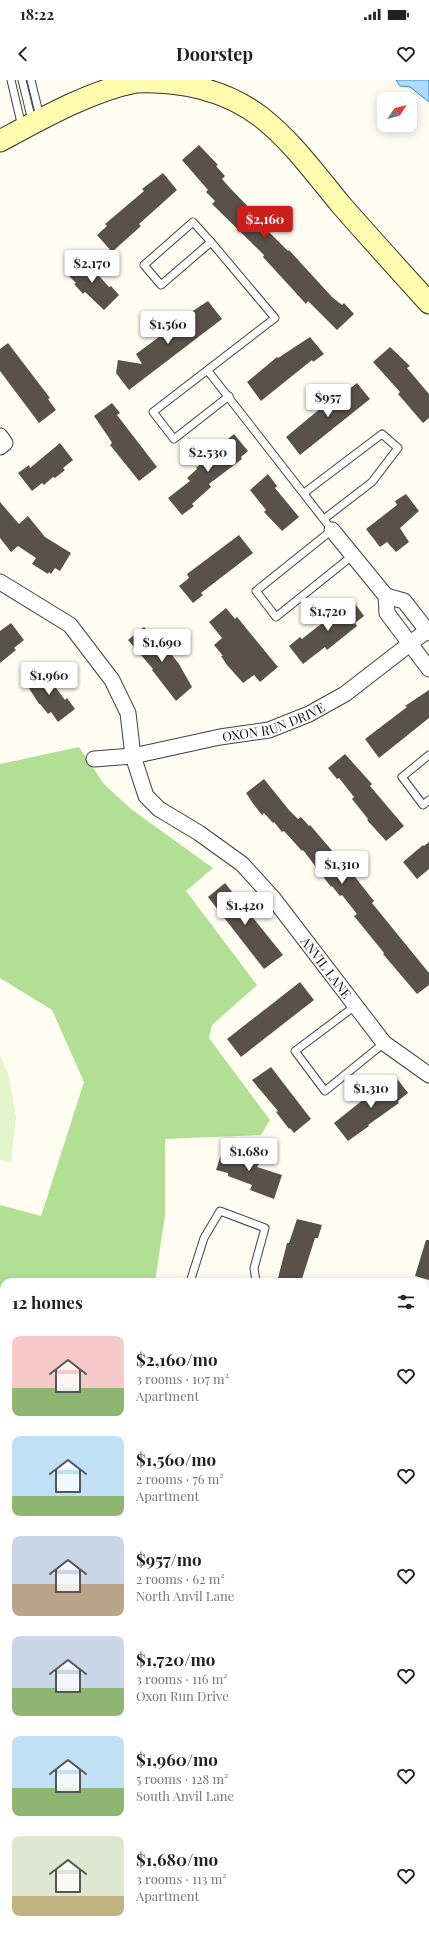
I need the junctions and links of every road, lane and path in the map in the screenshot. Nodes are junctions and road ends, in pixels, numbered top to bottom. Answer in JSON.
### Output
{"nodes":[{"id":1,"x":11,"y":80,"type":"edge"},
{"id":2,"x":22,"y":80,"type":"edge"},
{"id":3,"x":31,"y":80,"type":"edge"},
{"id":4,"x":32,"y":124,"type":"junction"},
{"id":5,"x":0,"y":141,"type":"edge"},
{"id":6,"x":211,"y":242,"type":"junction"},
{"id":7,"x":429,"y":303,"type":"edge"},
{"id":8,"x":208,"y":371,"type":"junction"},
{"id":9,"x":229,"y":396,"type":"junction"},
{"id":10,"x":0,"y":436,"type":"edge"},
{"id":11,"x":0,"y":447,"type":"edge"},
{"id":12,"x":304,"y":493,"type":"junction"},
{"id":13,"x":328,"y":525,"type":"junction"},
{"id":14,"x":352,"y":556,"type":"junction"},
{"id":15,"x":0,"y":582,"type":"edge"},
{"id":16,"x":386,"y":596,"type":"junction"},
{"id":17,"x":428,"y":631,"type":"edge"},
{"id":18,"x":410,"y":644,"type":"junction"},
{"id":19,"x":429,"y":669,"type":"edge"},
{"id":20,"x":429,"y":755,"type":"edge"},
{"id":21,"x":133,"y":756,"type":"junction"},
{"id":22,"x":94,"y":759,"type":"dead end"},
{"id":23,"x":429,"y":800,"type":"edge"},
{"id":24,"x":355,"y":1006,"type":"junction"},
{"id":25,"x":384,"y":1043,"type":"junction"},
{"id":26,"x":429,"y":1075,"type":"edge"},
{"id":27,"x":191,"y":1278,"type":"edge"},
{"id":28,"x":255,"y":1278,"type":"edge"}],
"edges":[{"from":1,"to":4,"type":"lane"},
{"from":2,"to":4,"type":"lane"},
{"from":3,"to":4,"type":"lane"},
{"from":4,"to":5,"type":"street"},
{"from":4,"to":7,"type":"street"},
{"from":6,"to":6,"type":"lane"},
{"from":6,"to":8,"type":"lane"},
{"from":8,"to":9,"type":"lane"},
{"from":8,"to":9,"type":"lane"},
{"from":9,"to":12,"type":"lane"},
{"from":10,"to":11,"type":"street"},
{"from":12,"to":13,"type":"lane"},
{"from":12,"to":13,"type":"lane"},
{"from":13,"to":14,"type":"street"},
{"from":13,"to":14,"type":"lane"},
{"from":14,"to":16,"type":"street"},
{"from":15,"to":21,"type":"street","name":"ANVIL LANE"},
{"from":16,"to":17,"type":"street"},
{"from":16,"to":18,"type":"street"},
{"from":17,"to":18,"type":"street","name":"OXON RUN DRIVE"},
{"from":18,"to":19,"type":"street"},
{"from":18,"to":21,"type":"street","name":"OXON RUN DRIVE"},
{"from":20,"to":23,"type":"lane"},
{"from":21,"to":22,"type":"street","name":"OXON RUN DRIVE"},
{"from":21,"to":24,"type":"street","name":"ANVIL LANE"},
{"from":24,"to":25,"type":"street","name":"ANVIL LANE"},
{"from":24,"to":25,"type":"lane"},
{"from":25,"to":26,"type":"street","name":"ANVIL LANE"},
{"from":27,"to":28,"type":"lane"}]}
